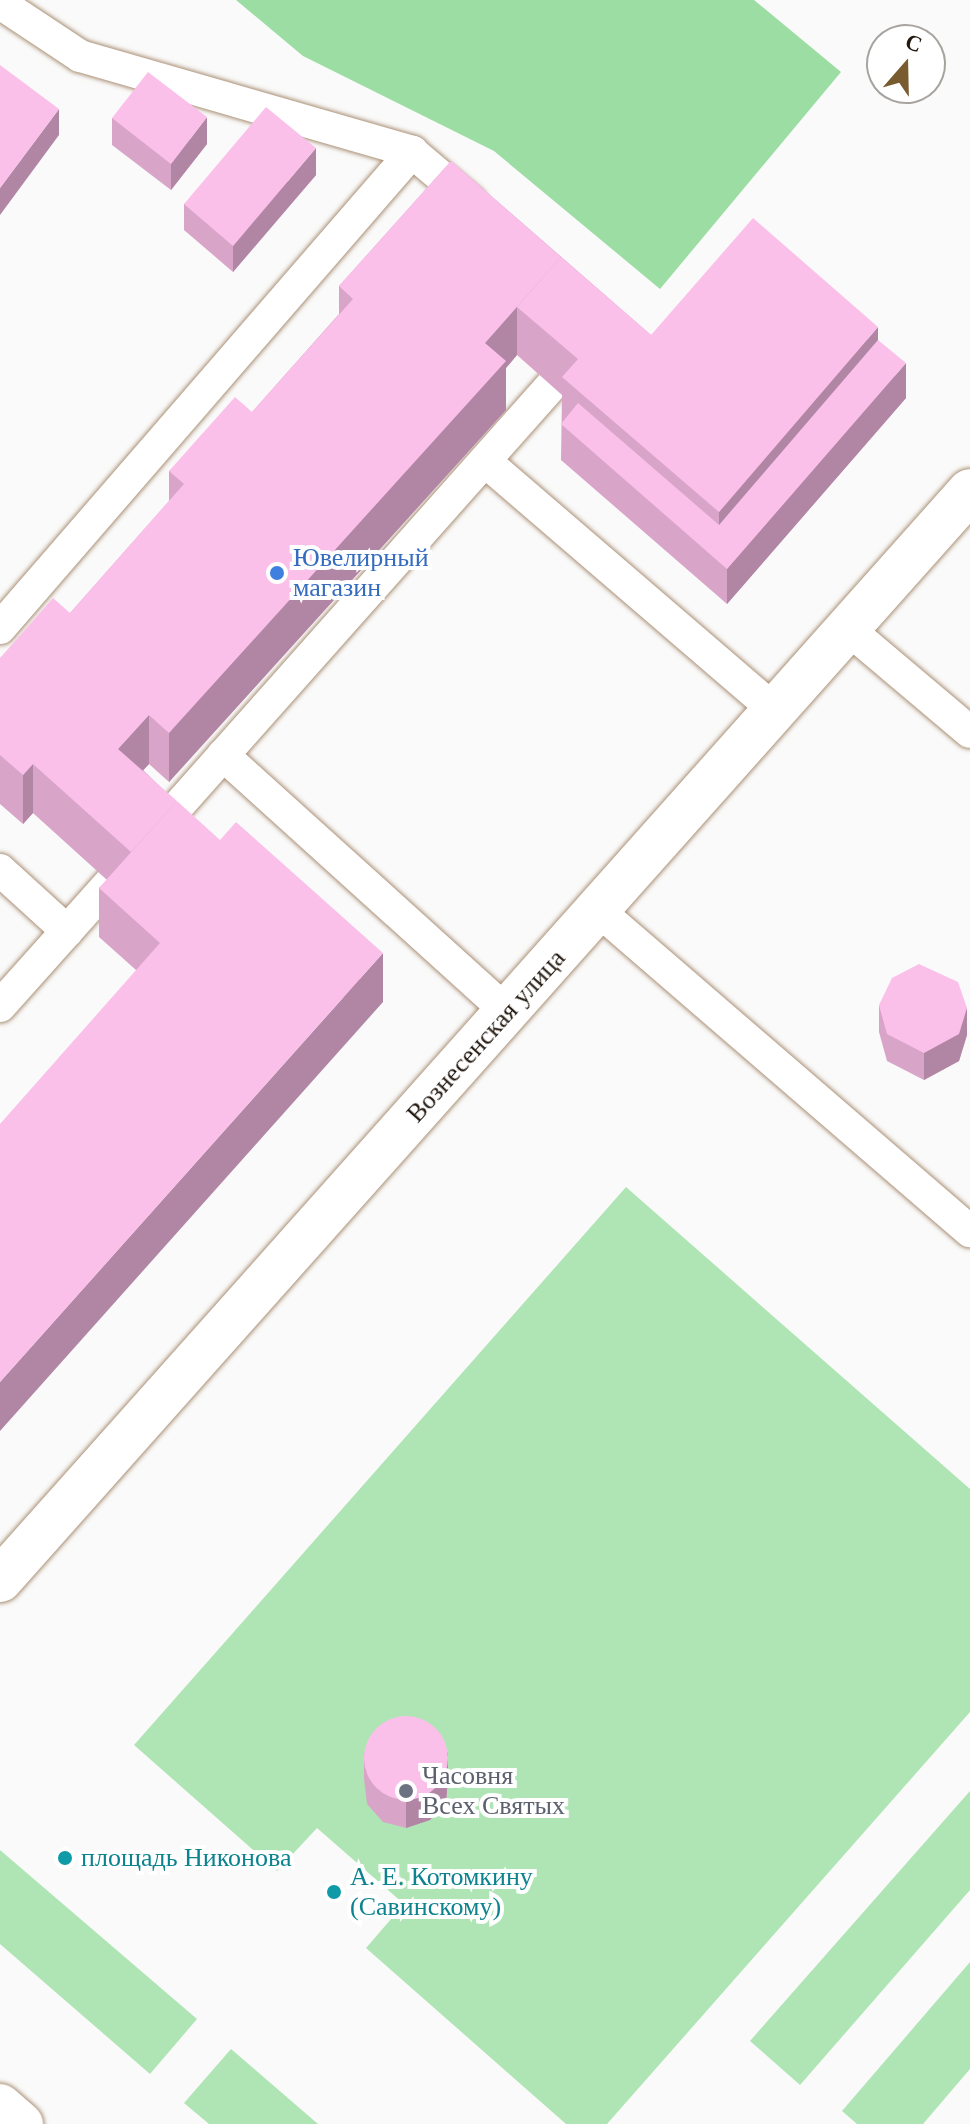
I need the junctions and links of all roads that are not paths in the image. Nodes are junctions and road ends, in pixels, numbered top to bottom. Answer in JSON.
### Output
{"nodes":[{"id":1,"x":0,"y":3,"type":"edge"},
{"id":2,"x":412,"y":152,"type":"junction"},
{"id":3,"x":493,"y":221,"type":"edge"},
{"id":4,"x":551,"y":386,"type":"edge"},
{"id":5,"x":485,"y":461,"type":"junction"},
{"id":6,"x":970,"y":491,"type":"edge"},
{"id":7,"x":0,"y":628,"type":"edge"},
{"id":8,"x":847,"y":628,"type":"junction"},
{"id":9,"x":774,"y":710,"type":"junction"},
{"id":10,"x":970,"y":732,"type":"edge"},
{"id":11,"x":223,"y":755,"type":"junction"},
{"id":12,"x":155,"y":832,"type":"edge"},
{"id":13,"x":0,"y":870,"type":"edge"},
{"id":14,"x":110,"y":883,"type":"edge"},
{"id":15,"x":599,"y":911,"type":"junction"},
{"id":16,"x":67,"y":931,"type":"junction"},
{"id":17,"x":0,"y":1006,"type":"edge"},
{"id":18,"x":507,"y":1012,"type":"junction"},
{"id":19,"x":970,"y":1231,"type":"edge"},
{"id":20,"x":0,"y":1580,"type":"edge"},
{"id":21,"x":0,"y":2106,"type":"edge"},
{"id":22,"x":21,"y":2124,"type":"edge"}],
"edges":[{"from":1,"to":2,"type":"lane"},
{"from":2,"to":3,"type":"lane"},
{"from":2,"to":7,"type":"lane"},
{"from":4,"to":5,"type":"lane"},
{"from":5,"to":9,"type":"lane"},
{"from":5,"to":11,"type":"lane"},
{"from":6,"to":8,"type":"main road","name":"Вознесенская улица"},
{"from":8,"to":9,"type":"main road","name":"Вознесенская улица"},
{"from":8,"to":10,"type":"lane"},
{"from":9,"to":15,"type":"main road","name":"Вознесенская улица"},
{"from":11,"to":12,"type":"lane"},
{"from":11,"to":18,"type":"lane"},
{"from":13,"to":16,"type":"lane"},
{"from":14,"to":16,"type":"lane"},
{"from":15,"to":18,"type":"main road","name":"Вознесенская улица"},
{"from":15,"to":19,"type":"lane"},
{"from":16,"to":17,"type":"lane"},
{"from":18,"to":20,"type":"main road","name":"Вознесенская улица"},
{"from":21,"to":22,"type":"main road"}]}
